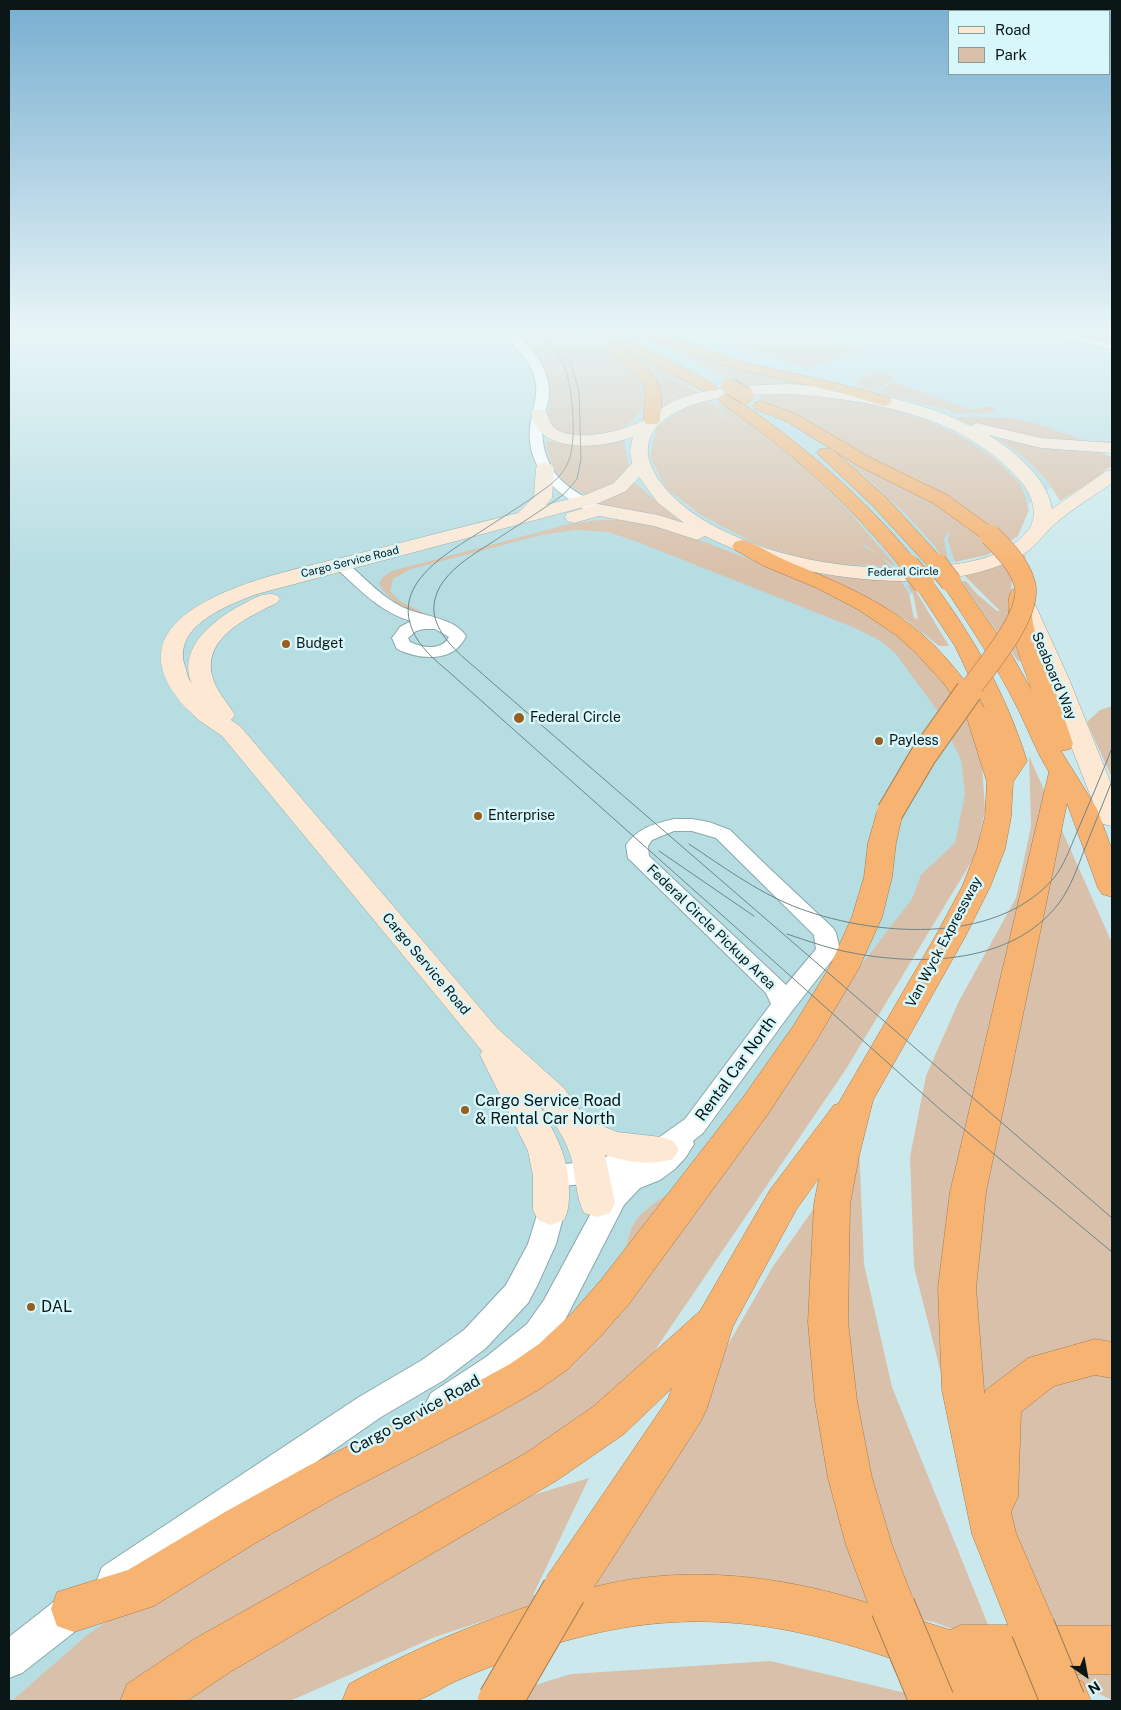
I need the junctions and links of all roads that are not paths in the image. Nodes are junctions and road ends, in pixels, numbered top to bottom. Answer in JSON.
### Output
{"nodes":[{"id":1,"x":651,"y":412,"type":"edge"},
{"id":2,"x":667,"y":412,"type":"edge"},
{"id":3,"x":751,"y":412,"type":"edge"},
{"id":4,"x":769,"y":412,"type":"edge"},
{"id":5,"x":778,"y":412,"type":"edge"},
{"id":6,"x":917,"y":412,"type":"edge"},
{"id":7,"x":539,"y":413,"type":"joint"},
{"id":8,"x":939,"y":419,"type":"junction"},
{"id":9,"x":652,"y":422,"type":"junction"},
{"id":10,"x":1109,"y":449,"type":"edge"},
{"id":11,"x":642,"y":464,"type":"junction"},
{"id":12,"x":545,"y":468,"type":"junction"},
{"id":13,"x":1112,"y":481,"type":"edge"},
{"id":14,"x":591,"y":506,"type":"junction"},
{"id":15,"x":524,"y":517,"type":"junction"},
{"id":16,"x":1038,"y":531,"type":"junction"},
{"id":17,"x":738,"y":544,"type":"junction"},
{"id":18,"x":348,"y":570,"type":"junction"},
{"id":19,"x":1020,"y":588,"type":"junction"},
{"id":20,"x":393,"y":610,"type":"junction"},
{"id":21,"x":434,"y":624,"type":"junction"},
{"id":22,"x":400,"y":636,"type":"junction"},
{"id":23,"x":230,"y":731,"type":"junction"},
{"id":24,"x":1061,"y":773,"type":"junction"},
{"id":25,"x":1000,"y":782,"type":"junction"},
{"id":26,"x":1084,"y":809,"type":"junction"},
{"id":27,"x":1112,"y":818,"type":"edge"},
{"id":28,"x":1112,"y":888,"type":"edge"},
{"id":29,"x":783,"y":1005,"type":"junction"},
{"id":30,"x":486,"y":1036,"type":"junction"},
{"id":31,"x":856,"y":1100,"type":"junction"},
{"id":32,"x":694,"y":1126,"type":"junction"},
{"id":33,"x":575,"y":1129,"type":"junction"},
{"id":34,"x":661,"y":1150,"type":"junction"},
{"id":35,"x":552,"y":1176,"type":"junction"},
{"id":36,"x":604,"y":1192,"type":"junction"},
{"id":37,"x":551,"y":1210,"type":"joint"},
{"id":38,"x":714,"y":1323,"type":"junction"},
{"id":39,"x":1112,"y":1360,"type":"edge"},
{"id":40,"x":234,"y":1501,"type":"junction"},
{"id":41,"x":994,"y":1534,"type":"junction"},
{"id":42,"x":74,"y":1609,"type":"junction"},
{"id":43,"x":848,"y":1621,"type":"junction"},
{"id":44,"x":937,"y":1649,"type":"junction"},
{"id":45,"x":1112,"y":1650,"type":"edge"},
{"id":46,"x":9,"y":1660,"type":"edge"},
{"id":47,"x":144,"y":1701,"type":"edge"},
{"id":48,"x":366,"y":1701,"type":"edge"},
{"id":49,"x":500,"y":1701,"type":"edge"},
{"id":50,"x":932,"y":1701,"type":"edge"},
{"id":51,"x":1002,"y":1701,"type":"edge"},
{"id":52,"x":1064,"y":1701,"type":"edge"},
{"id":53,"x":1072,"y":1701,"type":"edge"}],
"edges":[{"from":1,"to":9,"type":"highway"},
{"from":2,"to":9,"type":"street"},
{"from":3,"to":25,"type":"highway","bridge":true},
{"from":4,"to":24,"type":"highway","bridge":true},
{"from":5,"to":42,"type":"highway","bridge":true},
{"from":6,"to":8,"type":"street"},
{"from":7,"to":9,"type":"street"},
{"from":7,"to":12,"type":"street"},
{"from":8,"to":10,"type":"street"},
{"from":8,"to":16,"type":"street"},
{"from":9,"to":11,"type":"street","name":"Federal Circle"},
{"from":11,"to":14,"type":"street","name":"Cargo Service Road"},
{"from":11,"to":17,"type":"street","name":"Federal Circle"},
{"from":12,"to":14,"type":"street"},
{"from":12,"to":15,"type":"street"},
{"from":13,"to":16,"type":"street","name":"Federal Circle"},
{"from":14,"to":15,"type":"street","name":"Cargo Service Road"},
{"from":14,"to":17,"type":"street"},
{"from":14,"to":18,"type":"street","name":"Cargo Service Road"},
{"from":15,"to":18,"type":"street","name":"Cargo Service Road"},
{"from":16,"to":17,"type":"street","name":"Federal Circle"},
{"from":16,"to":19,"type":"street"},
{"from":17,"to":25,"type":"highway"},
{"from":18,"to":20,"type":"street"},
{"from":18,"to":23,"type":"street","name":"Cargo Service Road"},
{"from":18,"to":23,"type":"street","name":"Cargo Service Road"},
{"from":19,"to":26,"type":"highway"},
{"from":19,"to":27,"type":"street","name":"Seaboard Way"},
{"from":20,"to":21,"type":"street"},
{"from":20,"to":22,"type":"street"},
{"from":21,"to":22,"type":"street"},
{"from":21,"to":22,"type":"street"},
{"from":23,"to":30,"type":"street","name":"Cargo Service Road"},
{"from":24,"to":26,"type":"highway"},
{"from":24,"to":41,"type":"highway"},
{"from":25,"to":31,"type":"highway","name":"Van Wyck Expressway"},
{"from":26,"to":28,"type":"highway"},
{"from":29,"to":29,"type":"street","name":"Federal Circle Pickup Area"},
{"from":29,"to":32,"type":"street","name":"Rental Car North"},
{"from":30,"to":33,"type":"street","name":"Cargo Service Road"},
{"from":30,"to":35,"type":"street","name":"Cargo Service Road"},
{"from":31,"to":38,"type":"highway"},
{"from":31,"to":50,"type":"highway","name":"Van Wyck Expressway","bridge":true},
{"from":32,"to":34,"type":"street","name":"Rental Car North"},
{"from":32,"to":36,"type":"street"},
{"from":33,"to":34,"type":"street"},
{"from":33,"to":36,"type":"street","name":"Cargo Service Road"},
{"from":34,"to":36,"type":"street","name":"Rental Car North"},
{"from":35,"to":36,"type":"street","name":"Rental Car North"},
{"from":35,"to":37,"type":"street","name":"Cargo Service Road"},
{"from":36,"to":40,"type":"street","name":"Cargo Service Road"},
{"from":37,"to":40,"type":"street","name":"Cargo Service Road"},
{"from":38,"to":47,"type":"highway"},
{"from":38,"to":49,"type":"highway","bridge":true},
{"from":39,"to":41,"type":"highway"},
{"from":40,"to":42,"type":"street","name":"Cargo Service Road"},
{"from":41,"to":52,"type":"highway","bridge":true},
{"from":42,"to":46,"type":"street","name":"Cargo Service Road"},
{"from":43,"to":44,"type":"highway"},
{"from":43,"to":48,"type":"highway"},
{"from":43,"to":51,"type":"highway"},
{"from":44,"to":45,"type":"highway"},
{"from":44,"to":53,"type":"highway"}]}
